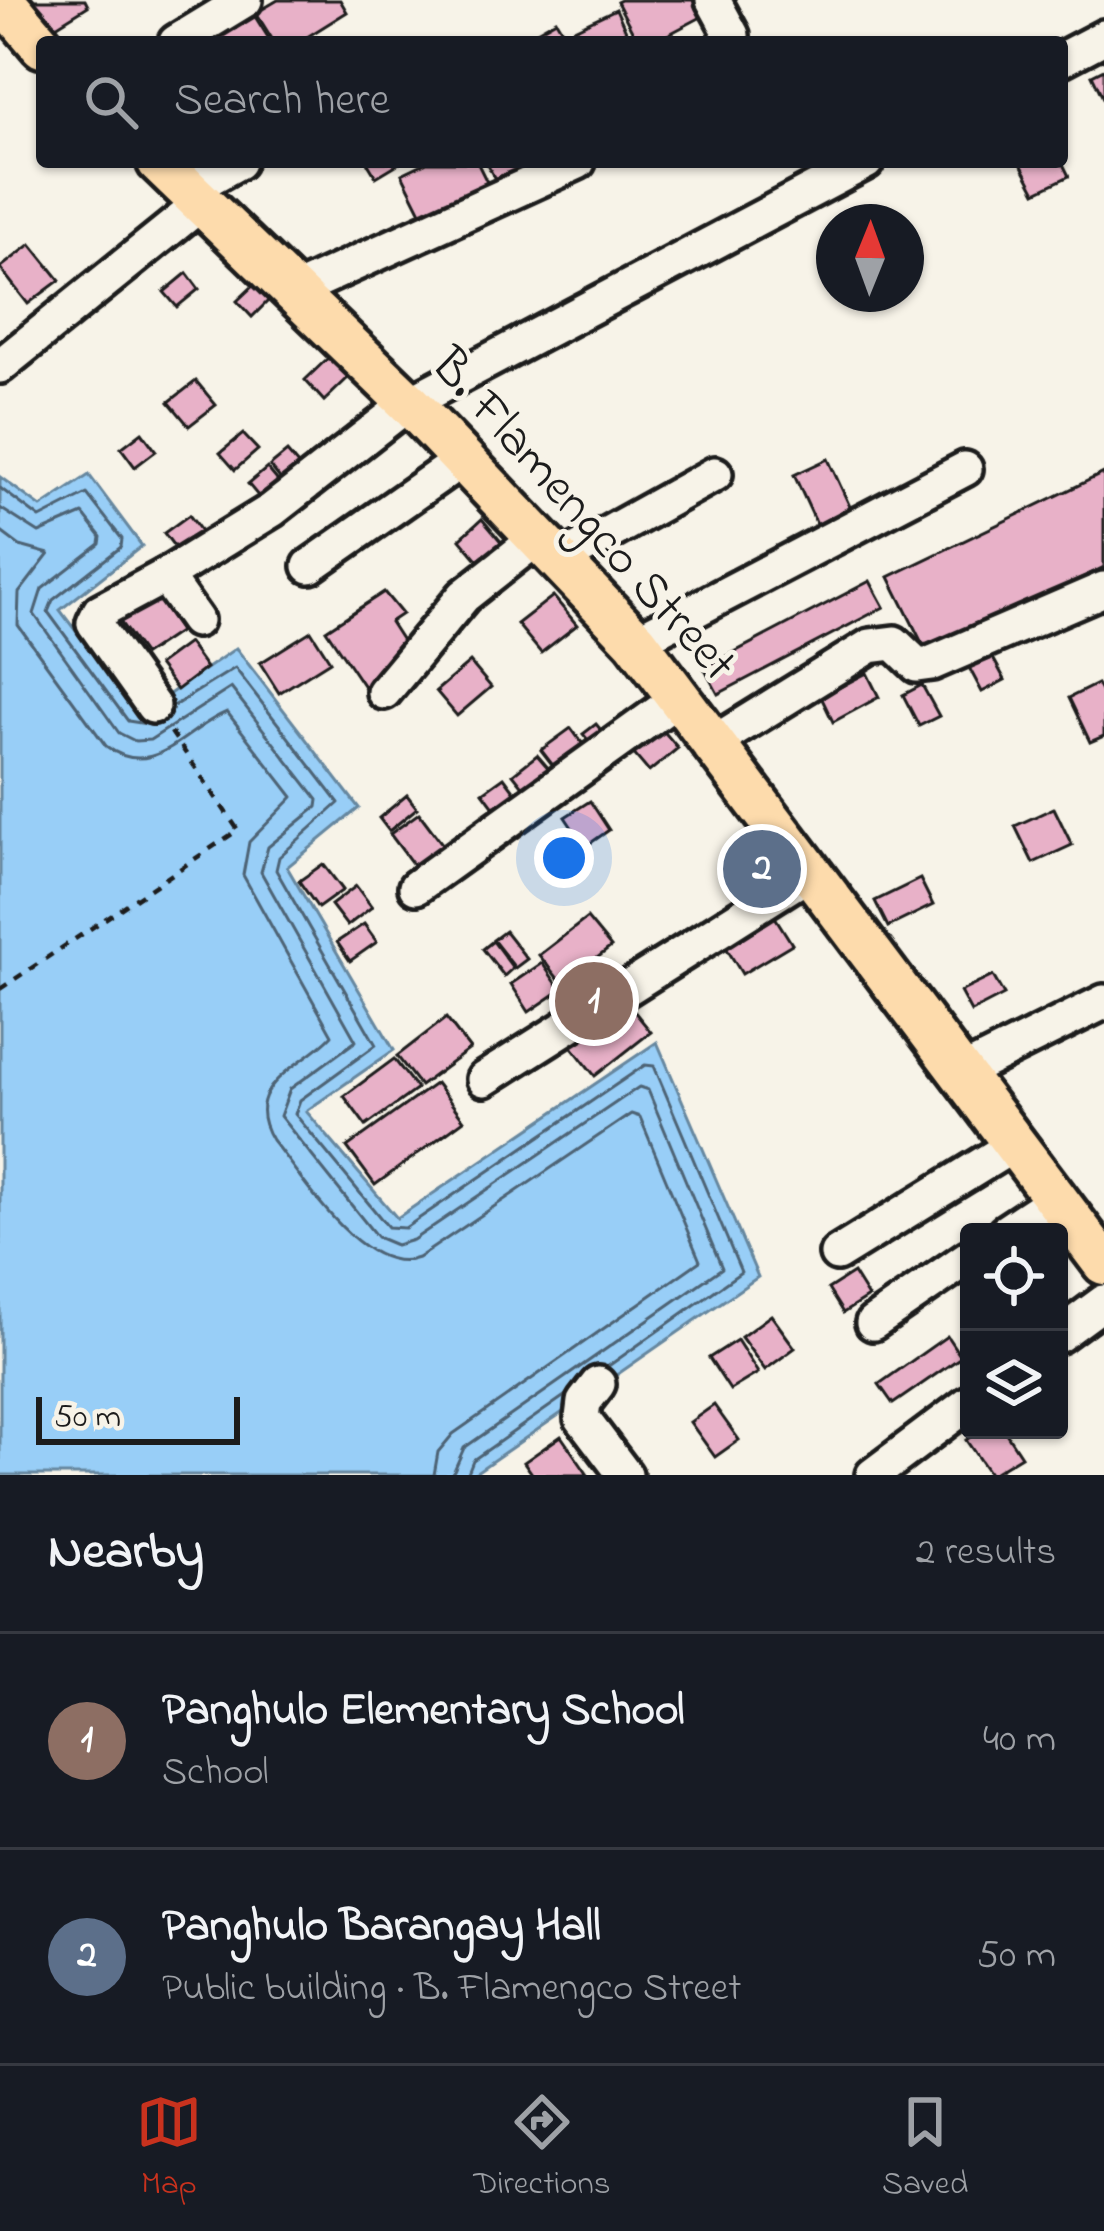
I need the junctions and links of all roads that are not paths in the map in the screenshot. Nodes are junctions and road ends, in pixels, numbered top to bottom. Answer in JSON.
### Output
{"nodes":[{"id":1,"x":245,"y":0,"type":"edge"},
{"id":2,"x":713,"y":0,"type":"edge"},
{"id":3,"x":186,"y":36,"type":"edge"},
{"id":4,"x":730,"y":36,"type":"edge"},
{"id":5,"x":1104,"y":37,"type":"edge"},
{"id":6,"x":1068,"y":56,"type":"edge"},
{"id":7,"x":224,"y":168,"type":"edge"},
{"id":8,"x":565,"y":168,"type":"edge"},
{"id":9,"x":855,"y":168,"type":"edge"},
{"id":10,"x":183,"y":185,"type":"edge"},
{"id":11,"x":297,"y":290,"type":"junction"},
{"id":12,"x":0,"y":366,"type":"edge"},
{"id":13,"x":410,"y":403,"type":"junction"},
{"id":14,"x":463,"y":459,"type":"junction"},
{"id":15,"x":965,"y":470,"type":"dead end"},
{"id":16,"x":715,"y":474,"type":"dead end"},
{"id":17,"x":550,"y":547,"type":"junction"},
{"id":18,"x":310,"y":566,"type":"dead end"},
{"id":19,"x":165,"y":576,"type":"junction"},
{"id":20,"x":1104,"y":589,"type":"edge"},
{"id":21,"x":196,"y":620,"type":"dead end"},
{"id":22,"x":636,"y":641,"type":"junction"},
{"id":23,"x":384,"y":692,"type":"dead end"},
{"id":24,"x":679,"y":698,"type":"junction"},
{"id":25,"x":153,"y":706,"type":"road end"},
{"id":26,"x":713,"y":743,"type":"junction"},
{"id":27,"x":811,"y":872,"type":"junction"},
{"id":28,"x":416,"y":887,"type":"dead end"},
{"id":29,"x":1104,"y":1002,"type":"edge"},
{"id":30,"x":961,"y":1073,"type":"junction"},
{"id":31,"x":484,"y":1079,"type":"dead end"},
{"id":32,"x":1017,"y":1142,"type":"junction"},
{"id":33,"x":1055,"y":1199,"type":"junction"},
{"id":34,"x":1019,"y":1223,"type":"edge"},
{"id":35,"x":837,"y":1254,"type":"dead end"},
{"id":36,"x":960,"y":1263,"type":"edge"},
{"id":37,"x":1104,"y":1263,"type":"edge"},
{"id":38,"x":1104,"y":1302,"type":"edge"},
{"id":39,"x":873,"y":1323,"type":"dead end"},
{"id":40,"x":1064,"y":1331,"type":"edge"},
{"id":41,"x":598,"y":1384,"type":"dead end"},
{"id":42,"x":960,"y":1410,"type":"edge"},
{"id":43,"x":625,"y":1475,"type":"edge"},
{"id":44,"x":873,"y":1475,"type":"edge"}],
"edges":[{"from":1,"to":3,"type":"street"},
{"from":2,"to":4,"type":"street"},
{"from":5,"to":6,"type":"street"},
{"from":7,"to":10,"type":"street"},
{"from":8,"to":11,"type":"street"},
{"from":9,"to":13,"type":"street"},
{"from":10,"to":11,"type":"main road","name":"B. Flamengco Street"},
{"from":10,"to":12,"type":"street"},
{"from":11,"to":13,"type":"main road","name":"B. Flamengco Street"},
{"from":13,"to":14,"type":"main road","name":"B. Flamengco Street"},
{"from":13,"to":19,"type":"street"},
{"from":14,"to":17,"type":"main road","name":"B. Flamengco Street"},
{"from":14,"to":18,"type":"street"},
{"from":15,"to":22,"type":"street"},
{"from":16,"to":17,"type":"street"},
{"from":17,"to":22,"type":"main road","name":"B. Flamengco Street"},
{"from":17,"to":23,"type":"street"},
{"from":19,"to":21,"type":"street"},
{"from":19,"to":25,"type":"street"},
{"from":20,"to":26,"type":"street"},
{"from":22,"to":24,"type":"main road","name":"B. Flamengco Street"},
{"from":24,"to":26,"type":"main road","name":"B. Flamengco Street"},
{"from":24,"to":28,"type":"street"},
{"from":26,"to":27,"type":"main road","name":"B. Flamengco Street"},
{"from":27,"to":30,"type":"main road","name":"B. Flamengco Street"},
{"from":27,"to":31,"type":"street"},
{"from":29,"to":30,"type":"street"},
{"from":30,"to":32,"type":"main road","name":"B. Flamengco Street"},
{"from":32,"to":33,"type":"main road","name":"B. Flamengco Street"},
{"from":32,"to":35,"type":"street"},
{"from":33,"to":34,"type":"street"},
{"from":33,"to":37,"type":"main road","name":"B. Flamengco Street"},
{"from":36,"to":39,"type":"street"},
{"from":38,"to":40,"type":"street"},
{"from":41,"to":43,"type":"street"},
{"from":42,"to":44,"type":"street"}]}
